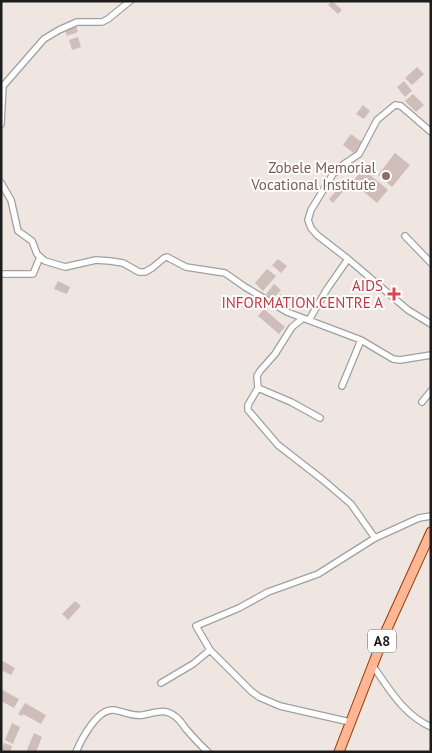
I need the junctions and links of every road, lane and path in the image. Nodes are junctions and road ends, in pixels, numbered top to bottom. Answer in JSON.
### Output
{"nodes":[{"id":1,"x":130,"y":1,"type":"edge"},
{"id":2,"x":2,"y":85,"type":"edge"},
{"id":3,"x":1,"y":124,"type":"edge"},
{"id":4,"x":431,"y":132,"type":"edge"},
{"id":5,"x":1,"y":183,"type":"edge"},
{"id":6,"x":405,"y":236,"type":"dead end"},
{"id":7,"x":40,"y":257,"type":"junction"},
{"id":8,"x":348,"y":259,"type":"junction"},
{"id":9,"x":431,"y":263,"type":"edge"},
{"id":10,"x":1,"y":274,"type":"edge"},
{"id":11,"x":302,"y":319,"type":"junction"},
{"id":12,"x":309,"y":320,"type":"junction"},
{"id":13,"x":431,"y":324,"type":"edge"},
{"id":14,"x":361,"y":340,"type":"junction"},
{"id":15,"x":431,"y":355,"type":"edge"},
{"id":16,"x":342,"y":386,"type":"dead end"},
{"id":17,"x":258,"y":388,"type":"junction"},
{"id":18,"x":431,"y":391,"type":"edge"},
{"id":19,"x":422,"y":402,"type":"dead end"},
{"id":20,"x":320,"y":418,"type":"dead end"},
{"id":21,"x":431,"y":516,"type":"edge"},
{"id":22,"x":431,"y":532,"type":"edge"},
{"id":23,"x":375,"y":538,"type":"junction"},
{"id":24,"x":210,"y":650,"type":"junction"},
{"id":25,"x":374,"y":666,"type":"junction"},
{"id":26,"x":161,"y":683,"type":"dead end"},
{"id":27,"x":350,"y":722,"type":"junction"},
{"id":28,"x":431,"y":727,"type":"edge"},
{"id":29,"x":76,"y":752,"type":"edge"},
{"id":30,"x":208,"y":752,"type":"edge"},
{"id":31,"x":339,"y":752,"type":"edge"}],
"edges":[{"from":1,"to":2,"type":"street"},
{"from":2,"to":3,"type":"street"},
{"from":4,"to":8,"type":"street"},
{"from":5,"to":7,"type":"street"},
{"from":6,"to":9,"type":"street"},
{"from":7,"to":10,"type":"street"},
{"from":7,"to":11,"type":"street"},
{"from":8,"to":12,"type":"street"},
{"from":8,"to":13,"type":"street"},
{"from":11,"to":12,"type":"street"},
{"from":11,"to":17,"type":"street"},
{"from":12,"to":14,"type":"street"},
{"from":14,"to":15,"type":"street"},
{"from":14,"to":16,"type":"street"},
{"from":17,"to":20,"type":"street"},
{"from":17,"to":23,"type":"street"},
{"from":18,"to":19,"type":"street"},
{"from":21,"to":23,"type":"street"},
{"from":22,"to":25,"type":"main road","number":"A8"},
{"from":23,"to":24,"type":"street"},
{"from":24,"to":26,"type":"street"},
{"from":24,"to":27,"type":"street"},
{"from":25,"to":27,"type":"main road","number":"A8"},
{"from":25,"to":28,"type":"street"},
{"from":27,"to":31,"type":"main road","number":"A8"},
{"from":29,"to":30,"type":"street"}]}
